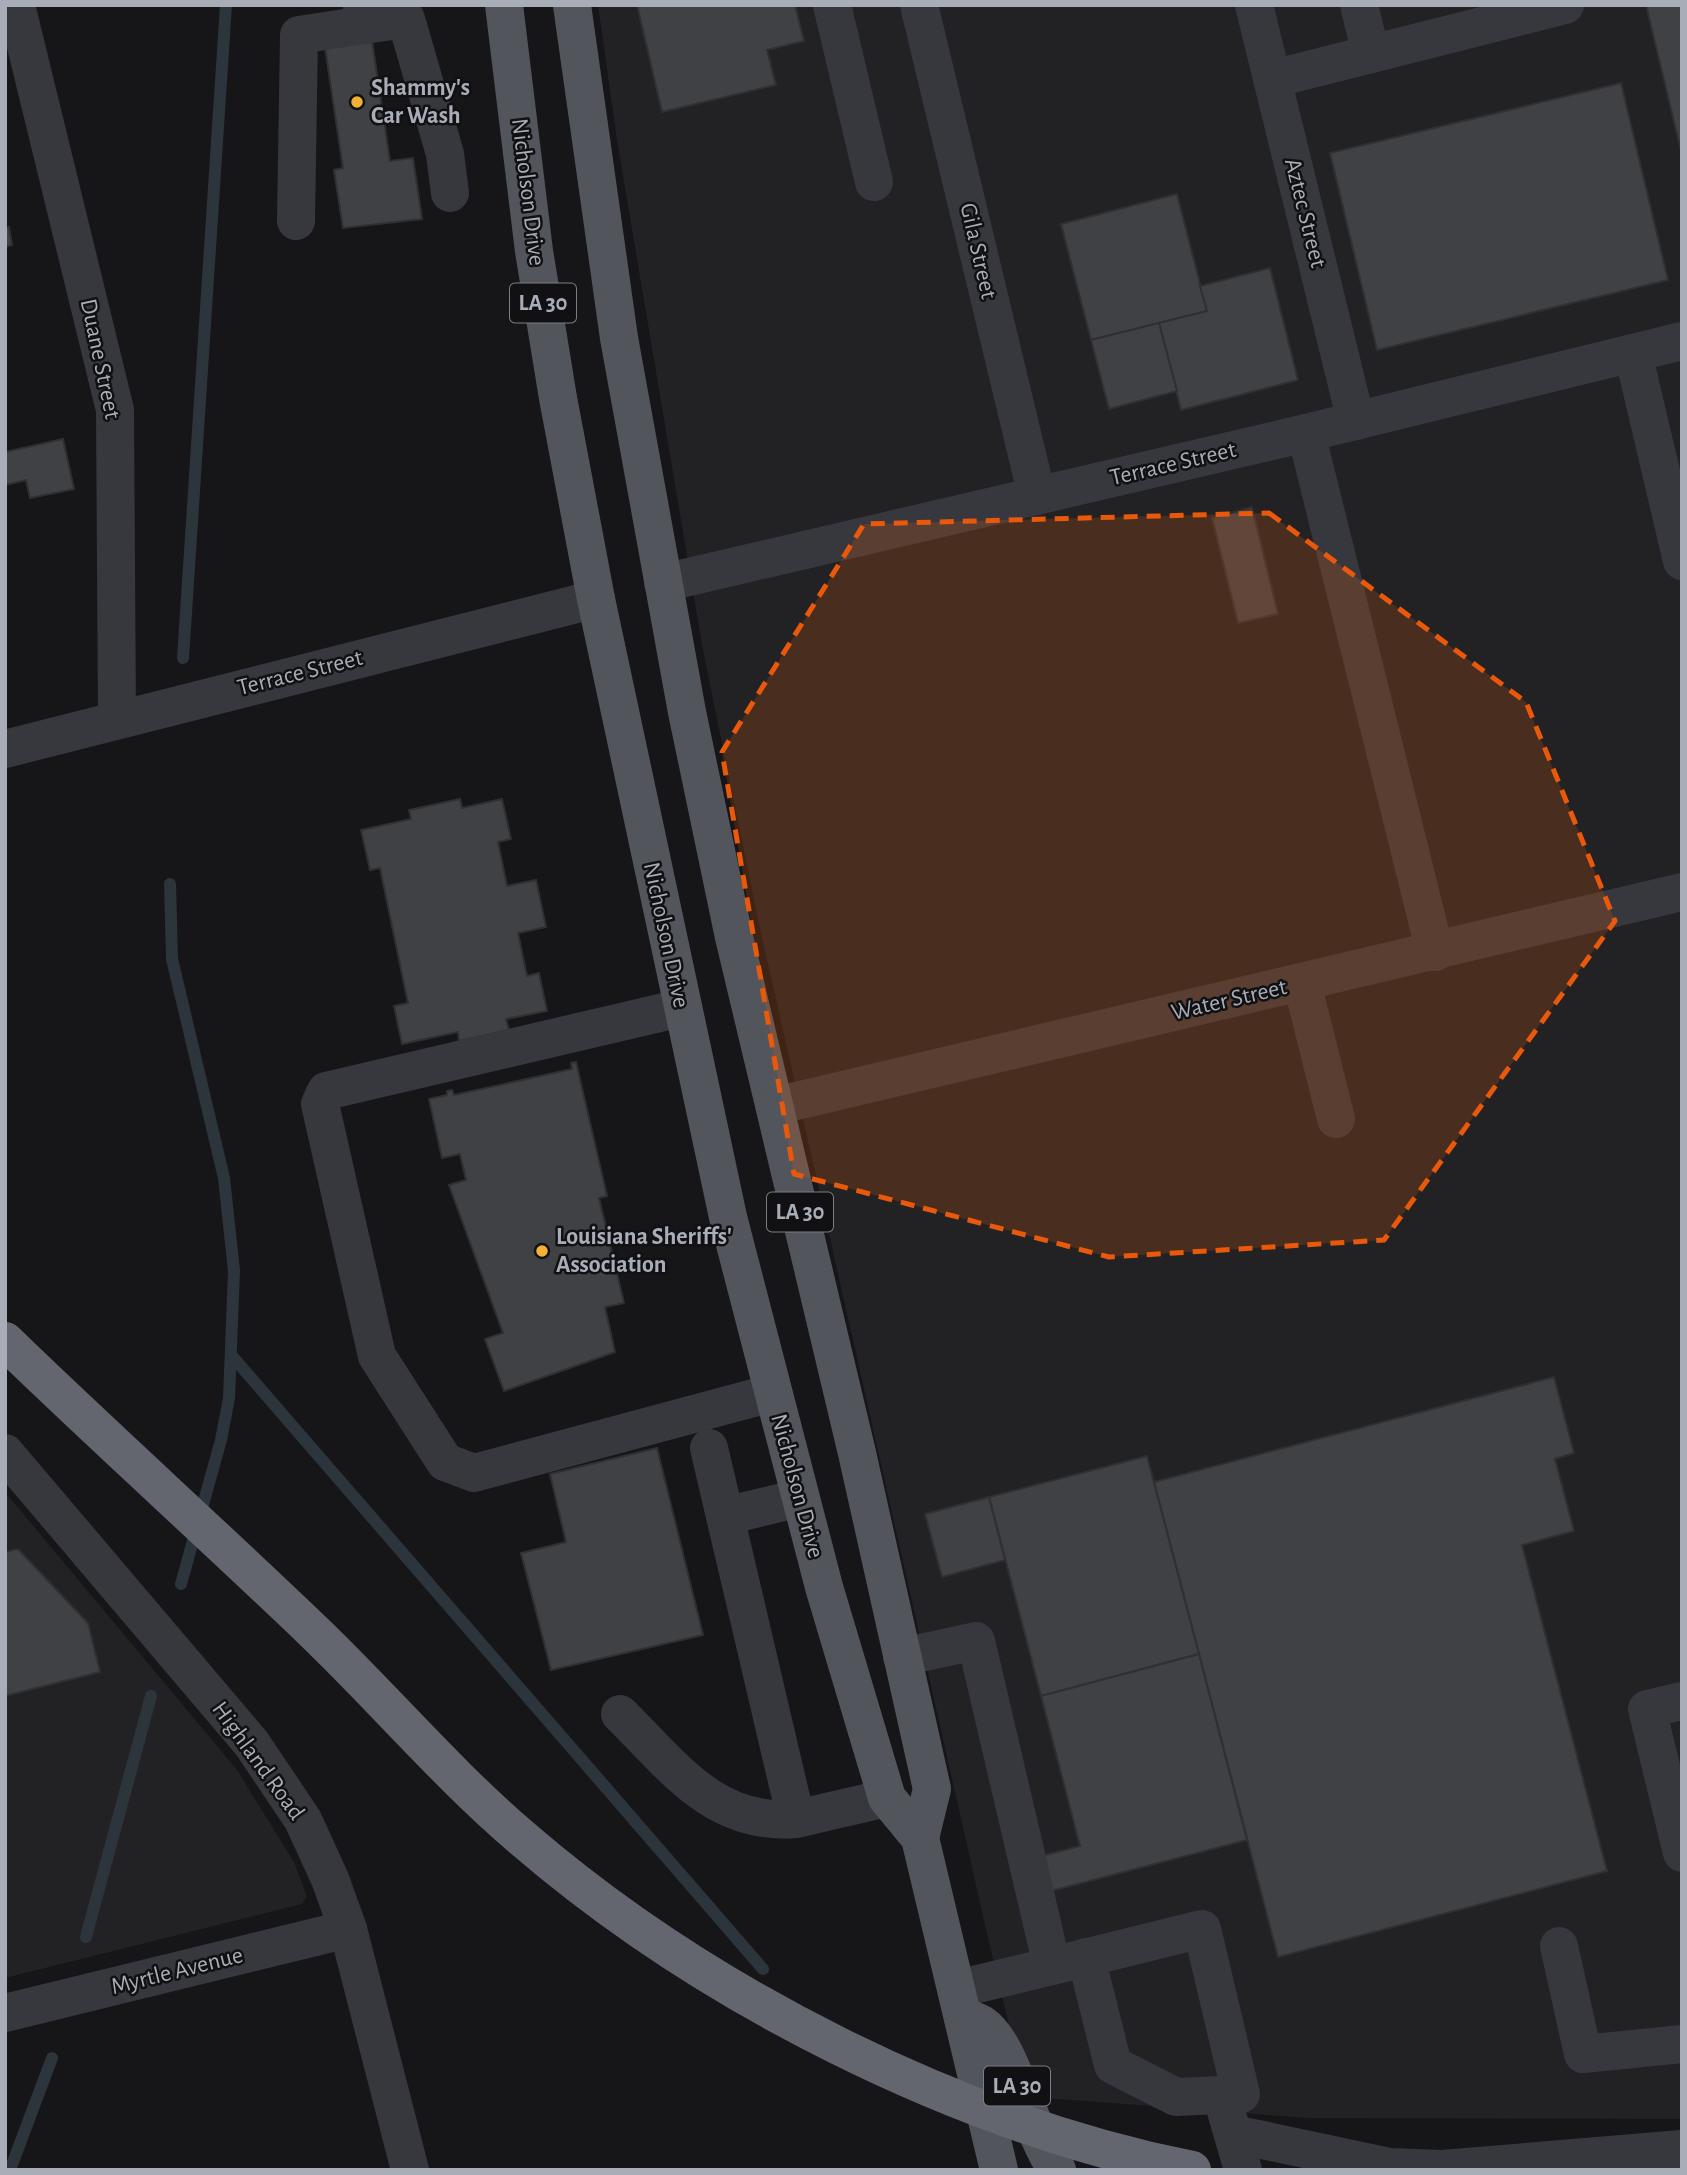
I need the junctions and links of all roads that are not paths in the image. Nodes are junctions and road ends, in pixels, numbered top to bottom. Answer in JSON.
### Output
{"nodes":[{"id":1,"x":504,"y":5,"type":"edge"},
{"id":2,"x":572,"y":5,"type":"edge"},
{"id":3,"x":832,"y":5,"type":"edge"},
{"id":4,"x":919,"y":5,"type":"edge"},
{"id":5,"x":1254,"y":5,"type":"edge"},
{"id":6,"x":1359,"y":5,"type":"edge"},
{"id":7,"x":1565,"y":5,"type":"edge"},
{"id":8,"x":363,"y":15,"type":"edge"},
{"id":9,"x":14,"y":19,"type":"edge"},
{"id":10,"x":1371,"y":54,"type":"junction"},
{"id":11,"x":1272,"y":79,"type":"junction"},
{"id":12,"x":874,"y":182,"type":"dead end"},
{"id":13,"x":450,"y":193,"type":"dead end"},
{"id":14,"x":296,"y":222,"type":"dead end"},
{"id":15,"x":1682,"y":341,"type":"edge"},
{"id":16,"x":1633,"y":353,"type":"junction"},
{"id":17,"x":1356,"y":421,"type":"junction"},
{"id":18,"x":1307,"y":433,"type":"junction"},
{"id":19,"x":1037,"y":496,"type":"junction"},
{"id":20,"x":1682,"y":561,"type":"edge"},
{"id":21,"x":663,"y":583,"type":"junction"},
{"id":22,"x":596,"y":598,"type":"junction"},
{"id":23,"x":117,"y":720,"type":"junction"},
{"id":24,"x":5,"y":749,"type":"edge"},
{"id":25,"x":1682,"y":892,"type":"edge"},
{"id":26,"x":1434,"y":952,"type":"junction"},
{"id":27,"x":1303,"y":983,"type":"junction"},
{"id":28,"x":681,"y":1008,"type":"junction"},
{"id":29,"x":775,"y":1106,"type":"junction"},
{"id":30,"x":1336,"y":1119,"type":"dead end"},
{"id":31,"x":5,"y":1341,"type":"edge"},
{"id":32,"x":772,"y":1393,"type":"junction"},
{"id":33,"x":709,"y":1448,"type":"dead end"},
{"id":34,"x":5,"y":1453,"type":"edge"},
{"id":35,"x":800,"y":1498,"type":"junction"},
{"id":36,"x":725,"y":1516,"type":"junction"},
{"id":37,"x":902,"y":1657,"type":"junction"},
{"id":38,"x":1682,"y":1701,"type":"edge"},
{"id":39,"x":620,"y":1714,"type":"dead end"},
{"id":40,"x":887,"y":1798,"type":"junction"},
{"id":41,"x":796,"y":1819,"type":"junction"},
{"id":42,"x":920,"y":1838,"type":"junction"},
{"id":43,"x":1682,"y":1853,"type":"edge"},
{"id":44,"x":348,"y":1929,"type":"junction"},
{"id":45,"x":1559,"y":1946,"type":"dead end"},
{"id":46,"x":1069,"y":1961,"type":"junction"},
{"id":47,"x":960,"y":2003,"type":"junction"},
{"id":48,"x":5,"y":2013,"type":"edge"},
{"id":49,"x":1682,"y":2044,"type":"edge"},
{"id":50,"x":1221,"y":2095,"type":"junction"},
{"id":51,"x":1682,"y":2148,"type":"edge"},
{"id":52,"x":1239,"y":2152,"type":"edge"},
{"id":53,"x":1618,"y":2162,"type":"edge"},
{"id":54,"x":410,"y":2170,"type":"edge"},
{"id":55,"x":999,"y":2170,"type":"edge"},
{"id":56,"x":1057,"y":2170,"type":"edge"},
{"id":57,"x":1192,"y":2170,"type":"edge"}],
"edges":[{"from":1,"to":22,"type":"main road","name":"Nicholson Drive","number":"LA 30"},
{"from":2,"to":21,"type":"main road","name":"Nicholson Drive","number":"LA 30"},
{"from":3,"to":12,"type":"street"},
{"from":4,"to":19,"type":"street","name":"Gila Street"},
{"from":5,"to":11,"type":"street","name":"Aztec Street"},
{"from":6,"to":10,"type":"street"},
{"from":7,"to":10,"type":"street"},
{"from":8,"to":13,"type":"street"},
{"from":8,"to":14,"type":"street"},
{"from":9,"to":23,"type":"street","name":"Duane Street"},
{"from":10,"to":11,"type":"street"},
{"from":11,"to":17,"type":"street","name":"Aztec Street"},
{"from":15,"to":16,"type":"street","name":"Terrace Street"},
{"from":16,"to":17,"type":"street","name":"Terrace Street"},
{"from":16,"to":20,"type":"street"},
{"from":17,"to":18,"type":"street","name":"Terrace Street"},
{"from":18,"to":19,"type":"street","name":"Terrace Street"},
{"from":18,"to":26,"type":"street"},
{"from":19,"to":21,"type":"street","name":"Terrace Street"},
{"from":21,"to":29,"type":"main road","name":"Nicholson Drive","number":"LA 30"},
{"from":22,"to":23,"type":"street","name":"Terrace Street"},
{"from":22,"to":28,"type":"main road","name":"Nicholson Drive","number":"LA 30"},
{"from":23,"to":24,"type":"street","name":"Terrace Street"},
{"from":25,"to":26,"type":"street","name":"Water Street"},
{"from":26,"to":27,"type":"street","name":"Water Street"},
{"from":27,"to":29,"type":"street","name":"Water Street"},
{"from":27,"to":30,"type":"street"},
{"from":28,"to":32,"type":"main road","name":"Nicholson Drive","number":"LA 30"},
{"from":28,"to":32,"type":"street"},
{"from":29,"to":37,"type":"main road","name":"Nicholson Drive","number":"LA 30"},
{"from":31,"to":57,"type":"highway"},
{"from":32,"to":35,"type":"main road","name":"Nicholson Drive","number":"LA 30"},
{"from":33,"to":36,"type":"street"},
{"from":34,"to":44,"type":"street","name":"Highland Road"},
{"from":35,"to":36,"type":"street"},
{"from":35,"to":40,"type":"main road","name":"Nicholson Drive","number":"LA 30"},
{"from":36,"to":41,"type":"street"},
{"from":37,"to":42,"type":"main road","name":"Nicholson Drive","number":"LA 30"},
{"from":37,"to":46,"type":"street"},
{"from":38,"to":43,"type":"street"},
{"from":39,"to":41,"type":"street"},
{"from":40,"to":41,"type":"street"},
{"from":40,"to":42,"type":"main road","name":"Nicholson Drive","number":"LA 30"},
{"from":42,"to":47,"type":"main road","name":"Nicholson Drive","number":"LA 30"},
{"from":44,"to":48,"type":"street","name":"Myrtle Avenue"},
{"from":44,"to":54,"type":"street","name":"Highland Road"},
{"from":45,"to":49,"type":"street"},
{"from":46,"to":47,"type":"street"},
{"from":46,"to":50,"type":"street"},
{"from":46,"to":50,"type":"street"},
{"from":47,"to":55,"type":"main road","name":"Nicholson Drive","number":"LA 30"},
{"from":47,"to":56,"type":"main road","number":"LA 30"},
{"from":50,"to":52,"type":"street"},
{"from":51,"to":53,"type":"street"},
{"from":52,"to":53,"type":"street"}]}
